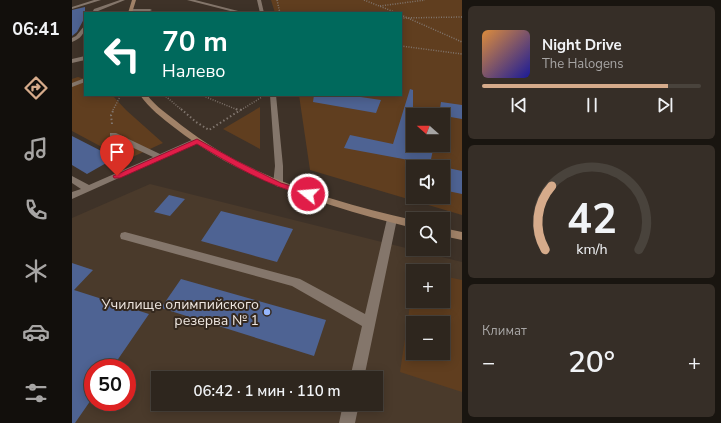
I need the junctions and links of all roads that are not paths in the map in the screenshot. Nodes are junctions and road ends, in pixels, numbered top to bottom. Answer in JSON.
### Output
{"nodes":[{"id":1,"x":100,"y":0,"type":"edge"},
{"id":2,"x":123,"y":0,"type":"edge"},
{"id":3,"x":134,"y":0,"type":"edge"},
{"id":4,"x":189,"y":0,"type":"edge"},
{"id":5,"x":209,"y":0,"type":"edge"},
{"id":6,"x":259,"y":0,"type":"edge"},
{"id":7,"x":219,"y":3,"type":"dead end"},
{"id":8,"x":72,"y":8,"type":"edge"},
{"id":9,"x":150,"y":10,"type":"dead end"},
{"id":10,"x":95,"y":12,"type":"edge"},
{"id":11,"x":130,"y":12,"type":"edge"},
{"id":12,"x":240,"y":12,"type":"edge"},
{"id":13,"x":262,"y":12,"type":"edge"},
{"id":14,"x":84,"y":29,"type":"edge"},
{"id":15,"x":72,"y":35,"type":"edge"},
{"id":16,"x":78,"y":38,"type":"junction"},
{"id":17,"x":84,"y":39,"type":"edge"},
{"id":18,"x":72,"y":40,"type":"edge"},
{"id":19,"x":84,"y":58,"type":"edge"},
{"id":20,"x":72,"y":61,"type":"edge"},
{"id":21,"x":84,"y":80,"type":"edge"},
{"id":22,"x":72,"y":85,"type":"edge"},
{"id":23,"x":144,"y":96,"type":"edge"},
{"id":24,"x":272,"y":96,"type":"edge"},
{"id":25,"x":113,"y":135,"type":"road end"},
{"id":26,"x":197,"y":141,"type":"junction"},
{"id":27,"x":160,"y":157,"type":"junction"},
{"id":28,"x":72,"y":179,"type":"edge"},
{"id":29,"x":278,"y":184,"type":"junction"},
{"id":30,"x":88,"y":188,"type":"junction"},
{"id":31,"x":72,"y":196,"type":"edge"},
{"id":32,"x":392,"y":219,"type":"junction"},
{"id":33,"x":406,"y":222,"type":"edge"},
{"id":34,"x":450,"y":233,"type":"edge"},
{"id":35,"x":125,"y":236,"type":"dead end"},
{"id":36,"x":462,"y":236,"type":"edge"},
{"id":37,"x":369,"y":323,"type":"junction"},
{"id":38,"x":359,"y":371,"type":"edge"},
{"id":39,"x":350,"y":411,"type":"edge"},
{"id":40,"x":347,"y":423,"type":"edge"}],
"edges":[{"from":1,"to":8,"type":"street"},
{"from":2,"to":10,"type":"street"},
{"from":3,"to":11,"type":"main road"},
{"from":4,"to":12,"type":"street"},
{"from":5,"to":7,"type":"street"},
{"from":6,"to":13,"type":"street"},
{"from":9,"to":11,"type":"street"},
{"from":14,"to":16,"type":"street"},
{"from":15,"to":16,"type":"street"},
{"from":16,"to":17,"type":"street"},
{"from":16,"to":18,"type":"street"},
{"from":19,"to":20,"type":"street"},
{"from":21,"to":22,"type":"street"},
{"from":23,"to":26,"type":"main road"},
{"from":24,"to":29,"type":"street"},
{"from":25,"to":27,"type":"street"},
{"from":26,"to":27,"type":"street"},
{"from":26,"to":29,"type":"main road"},
{"from":27,"to":30,"type":"street"},
{"from":28,"to":30,"type":"street"},
{"from":29,"to":32,"type":"main road"},
{"from":30,"to":31,"type":"street"},
{"from":32,"to":33,"type":"main road"},
{"from":32,"to":37,"type":"street"},
{"from":34,"to":36,"type":"main road"},
{"from":35,"to":37,"type":"street"},
{"from":37,"to":38,"type":"street"},
{"from":39,"to":40,"type":"street"}]}
